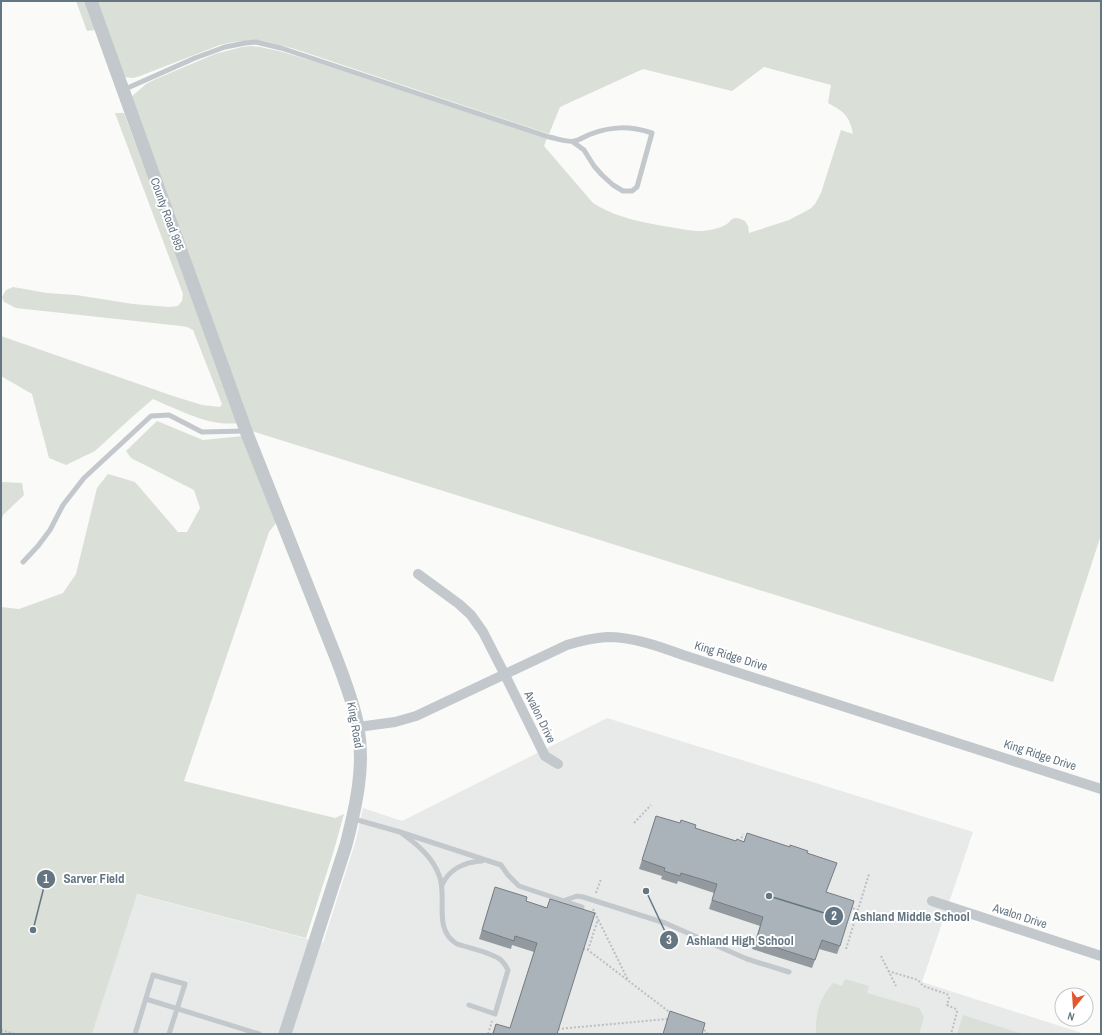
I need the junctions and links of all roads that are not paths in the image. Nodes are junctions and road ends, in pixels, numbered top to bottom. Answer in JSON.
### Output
{"nodes":[{"id":1,"x":91,"y":1,"type":"edge"},
{"id":2,"x":122,"y":90,"type":"junction"},
{"id":3,"x":573,"y":142,"type":"junction"},
{"id":4,"x":245,"y":428,"type":"junction"},
{"id":5,"x":23,"y":562,"type":"dead end"},
{"id":6,"x":418,"y":574,"type":"dead end"},
{"id":7,"x":505,"y":675,"type":"junction"},
{"id":8,"x":358,"y":727,"type":"junction"},
{"id":9,"x":558,"y":764,"type":"dead end"},
{"id":10,"x":1101,"y":789,"type":"edge"},
{"id":11,"x":353,"y":819,"type":"junction"},
{"id":12,"x":400,"y":832,"type":"junction"},
{"id":13,"x":487,"y":861,"type":"junction"},
{"id":14,"x":441,"y":888,"type":"junction"},
{"id":15,"x":563,"y":901,"type":"junction"},
{"id":16,"x":932,"y":901,"type":"dead end"},
{"id":17,"x":582,"y":907,"type":"edge"},
{"id":18,"x":1101,"y":956,"type":"edge"},
{"id":19,"x":789,"y":972,"type":"dead end"},
{"id":20,"x":146,"y":999,"type":"junction"},
{"id":21,"x":469,"y":1005,"type":"dead end"},
{"id":22,"x":177,"y":1009,"type":"junction"},
{"id":23,"x":135,"y":1034,"type":"edge"},
{"id":24,"x":169,"y":1034,"type":"edge"},
{"id":25,"x":259,"y":1034,"type":"edge"},
{"id":26,"x":286,"y":1034,"type":"edge"}],
"edges":[{"from":1,"to":2,"type":"street","name":"County Road 995"},
{"from":2,"to":3,"type":"lane"},
{"from":2,"to":4,"type":"street","name":"County Road 995"},
{"from":3,"to":3,"type":"lane"},
{"from":4,"to":5,"type":"lane"},
{"from":4,"to":8,"type":"street","name":"King Road"},
{"from":6,"to":7,"type":"street","name":"Avalon Drive"},
{"from":7,"to":8,"type":"street","name":"King Ridge Drive"},
{"from":7,"to":9,"type":"street","name":"Avalon Drive"},
{"from":7,"to":10,"type":"street","name":"King Ridge Drive"},
{"from":8,"to":11,"type":"street","name":"King Road"},
{"from":11,"to":12,"type":"lane"},
{"from":11,"to":26,"type":"street","name":"King Road"},
{"from":12,"to":13,"type":"lane"},
{"from":12,"to":14,"type":"lane"},
{"from":13,"to":14,"type":"lane"},
{"from":13,"to":15,"type":"lane"},
{"from":14,"to":21,"type":"lane"},
{"from":15,"to":17,"type":"lane"},
{"from":15,"to":19,"type":"lane"},
{"from":16,"to":18,"type":"street","name":"Avalon Drive"},
{"from":20,"to":22,"type":"lane"},
{"from":20,"to":22,"type":"lane"},
{"from":20,"to":23,"type":"lane"},
{"from":22,"to":24,"type":"lane"},
{"from":22,"to":25,"type":"lane"}]}
